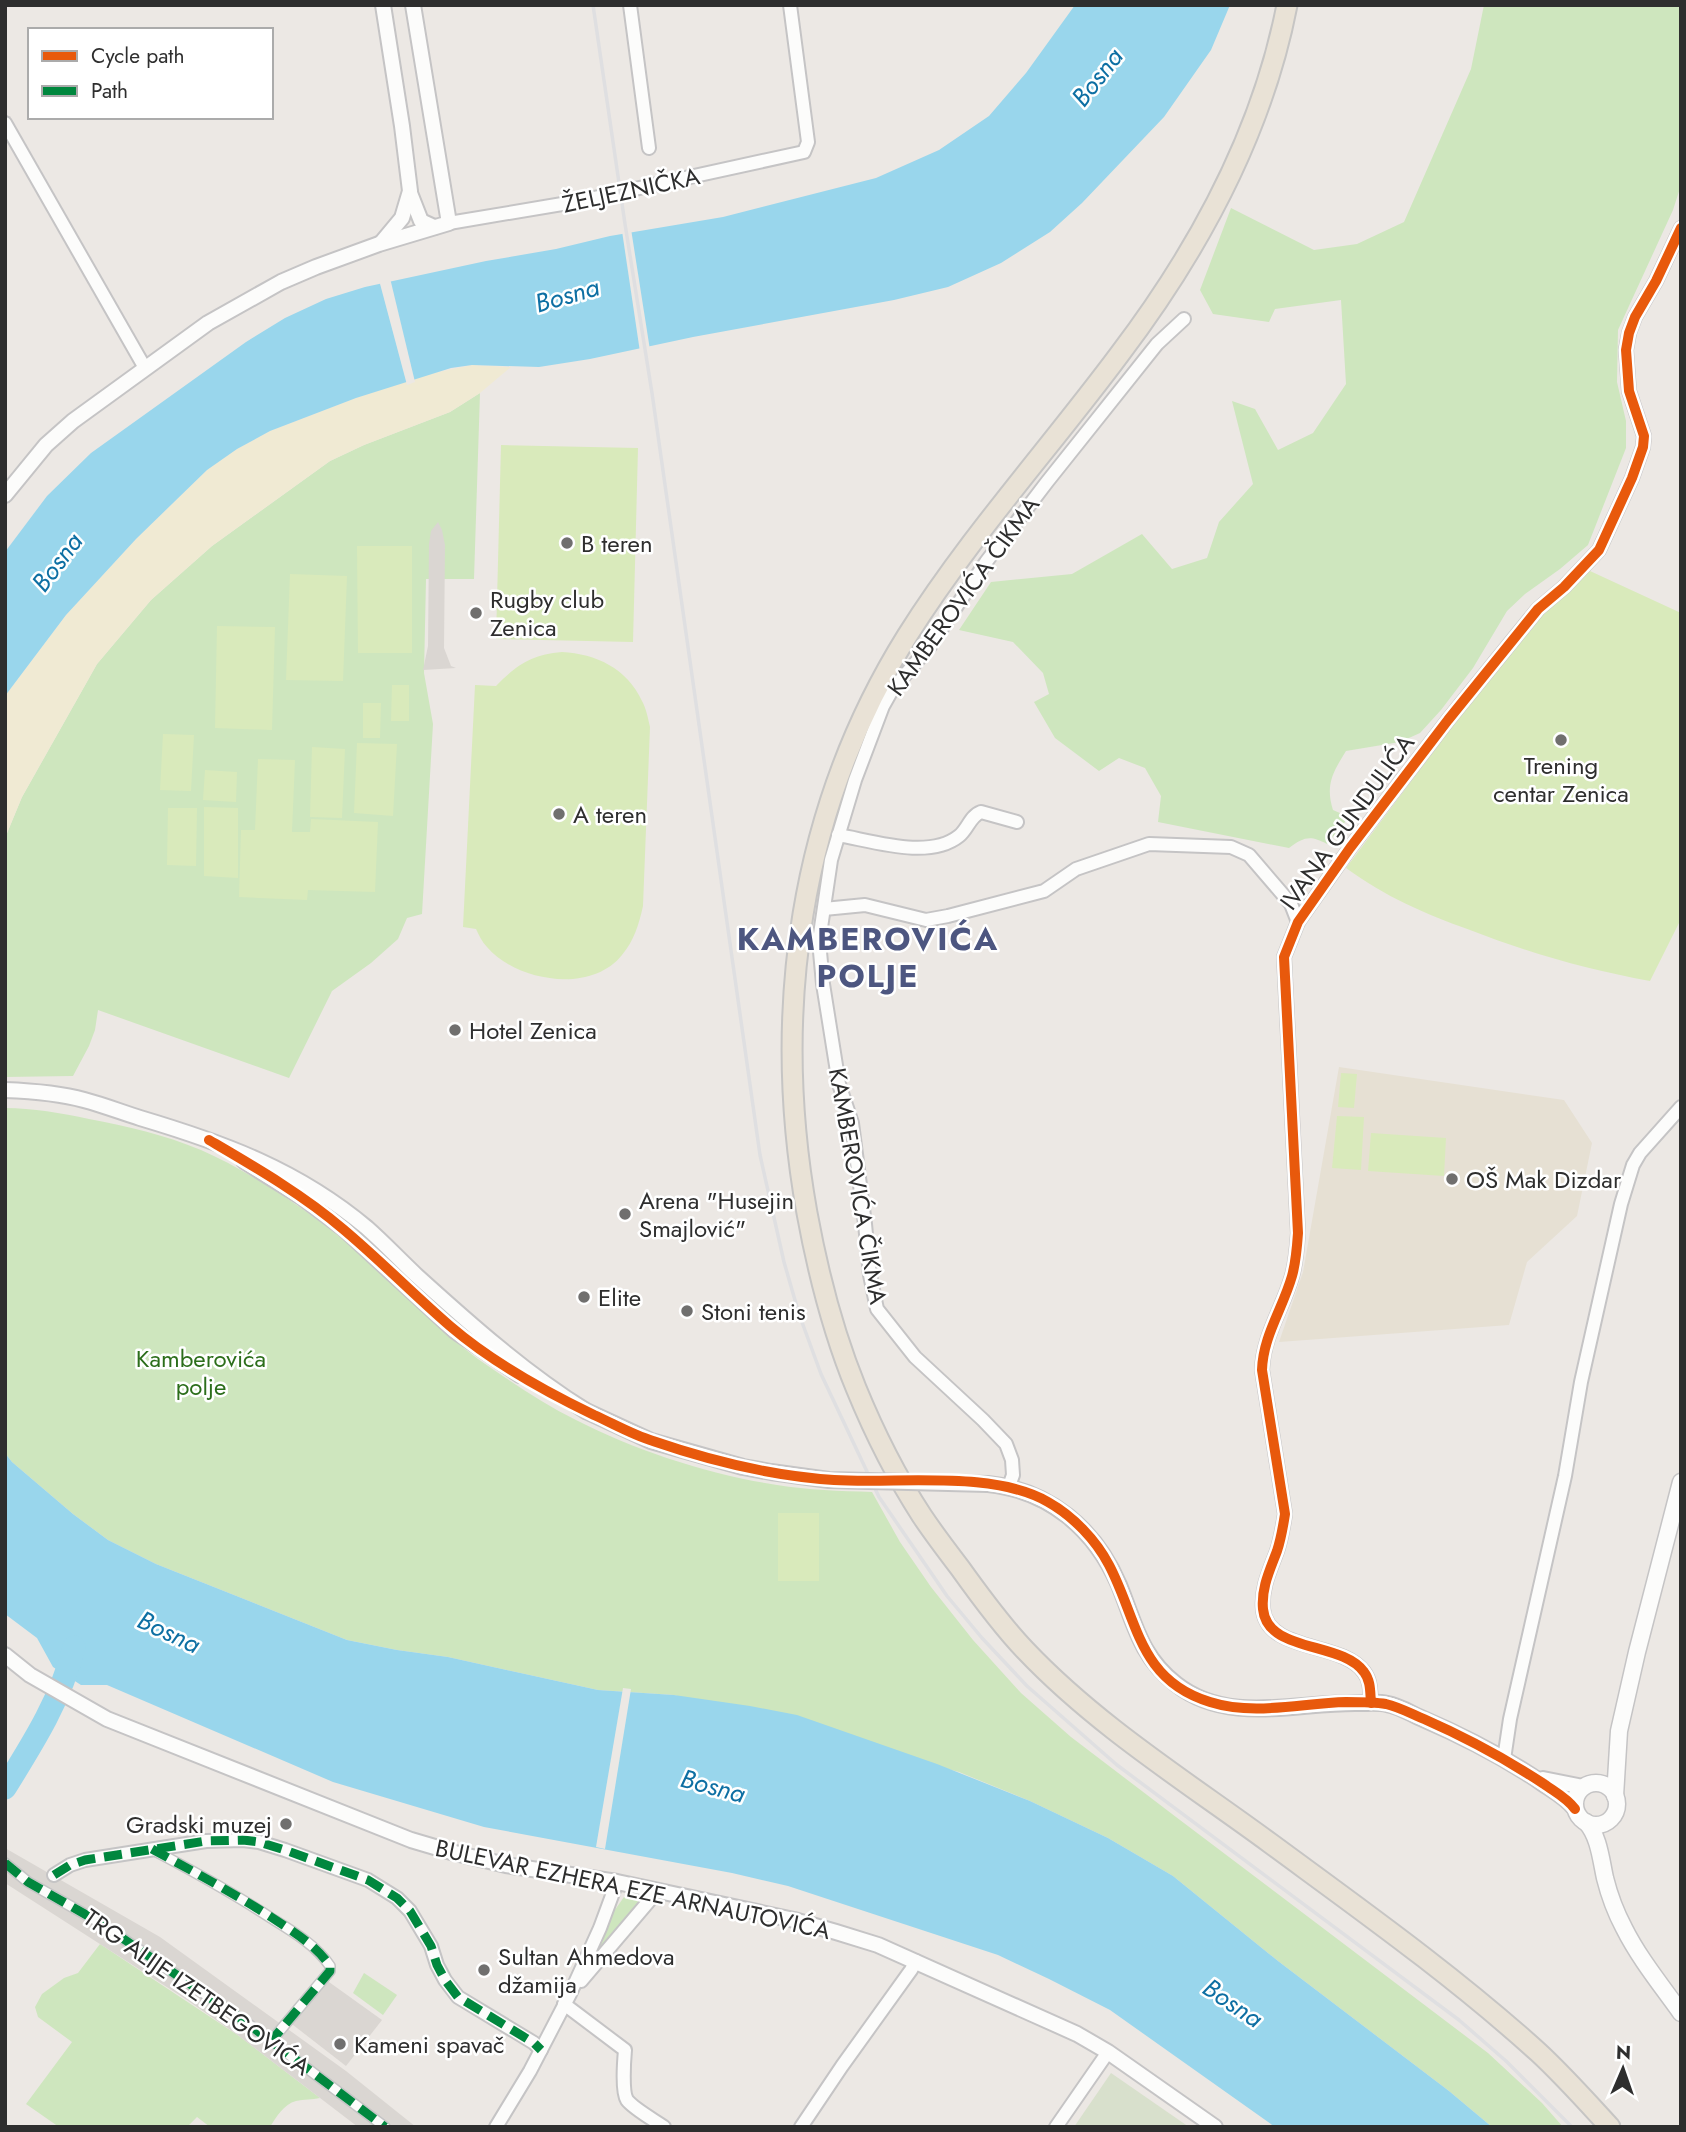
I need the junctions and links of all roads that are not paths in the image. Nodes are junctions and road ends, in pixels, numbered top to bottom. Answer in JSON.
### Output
{"nodes":[{"id":1,"x":383,"y":5,"type":"edge"},
{"id":2,"x":413,"y":5,"type":"edge"},
{"id":3,"x":630,"y":5,"type":"edge"},
{"id":4,"x":790,"y":5,"type":"edge"},
{"id":5,"x":1287,"y":5,"type":"edge"},
{"id":6,"x":5,"y":123,"type":"edge"},
{"id":7,"x":649,"y":148,"type":"dead end"},
{"id":8,"x":410,"y":191,"type":"junction"},
{"id":9,"x":449,"y":223,"type":"junction"},
{"id":10,"x":434,"y":227,"type":"junction"},
{"id":11,"x":1681,"y":228,"type":"edge"},
{"id":12,"x":379,"y":244,"type":"junction"},
{"id":13,"x":1184,"y":318,"type":"dead end"},
{"id":14,"x":145,"y":368,"type":"junction"},
{"id":15,"x":5,"y":495,"type":"edge"},
{"id":16,"x":1017,"y":822,"type":"dead end"},
{"id":17,"x":838,"y":835,"type":"junction"},
{"id":18,"x":824,"y":909,"type":"junction"},
{"id":19,"x":1298,"y":922,"type":"junction"},
{"id":20,"x":5,"y":1090,"type":"edge"},
{"id":21,"x":1681,"y":1107,"type":"edge"},
{"id":22,"x":1681,"y":1482,"type":"edge"},
{"id":23,"x":1009,"y":1486,"type":"junction"},
{"id":24,"x":5,"y":1655,"type":"edge"},
{"id":25,"x":1371,"y":1703,"type":"junction"},
{"id":26,"x":1617,"y":1745,"type":"junction"},
{"id":27,"x":1504,"y":1759,"type":"junction"},
{"id":28,"x":1532,"y":1776,"type":"junction"},
{"id":29,"x":1588,"y":1786,"type":"junction"},
{"id":30,"x":1615,"y":1796,"type":"junction"},
{"id":31,"x":1575,"y":1809,"type":"junction"},
{"id":32,"x":1609,"y":1821,"type":"junction"},
{"id":33,"x":1586,"y":1822,"type":"junction"},
{"id":34,"x":152,"y":1849,"type":"junction"},
{"id":35,"x":5,"y":1863,"type":"edge"},
{"id":36,"x":1603,"y":1865,"type":"junction"},
{"id":37,"x":54,"y":1875,"type":"dead end"},
{"id":38,"x":617,"y":1882,"type":"junction"},
{"id":39,"x":654,"y":1890,"type":"junction"},
{"id":40,"x":916,"y":1961,"type":"junction"},
{"id":41,"x":567,"y":1999,"type":"junction"},
{"id":42,"x":1681,"y":2013,"type":"edge"},
{"id":43,"x":272,"y":2040,"type":"junction"},
{"id":44,"x":541,"y":2050,"type":"junction"},
{"id":45,"x":1108,"y":2052,"type":"junction"},
{"id":46,"x":500,"y":2123,"type":"edge"},
{"id":47,"x":385,"y":2127,"type":"edge"},
{"id":48,"x":664,"y":2127,"type":"edge"},
{"id":49,"x":802,"y":2127,"type":"edge"},
{"id":50,"x":1056,"y":2127,"type":"edge"},
{"id":51,"x":1215,"y":2127,"type":"edge"},
{"id":52,"x":1610,"y":2127,"type":"edge"}],
"edges":[{"from":1,"to":8,"type":"street"},
{"from":2,"to":9,"type":"street"},
{"from":3,"to":7,"type":"street"},
{"from":4,"to":9,"type":"street","name":"ŽELJEZNIČKA"},
{"from":5,"to":52,"type":"highway"},
{"from":6,"to":14,"type":"street"},
{"from":8,"to":10,"type":"street"},
{"from":8,"to":12,"type":"street"},
{"from":9,"to":10,"type":"street"},
{"from":10,"to":12,"type":"street"},
{"from":11,"to":19,"type":"street","name":"IVANA GUNDULIĆA"},
{"from":12,"to":14,"type":"street"},
{"from":13,"to":17,"type":"street","name":"KAMBEROVIĆA ČIKMA"},
{"from":14,"to":15,"type":"street"},
{"from":16,"to":17,"type":"street"},
{"from":17,"to":18,"type":"street","name":"KAMBEROVIĆA ČIKMA"},
{"from":18,"to":19,"type":"street"},
{"from":18,"to":23,"type":"street","name":"KAMBEROVIĆA ČIKMA"},
{"from":19,"to":25,"type":"street","name":"IVANA GUNDULIĆA"},
{"from":20,"to":23,"type":"street","bridge":true},
{"from":21,"to":27,"type":"street"},
{"from":22,"to":26,"type":"main road"},
{"from":23,"to":25,"type":"street"},
{"from":24,"to":38,"type":"street","name":"BULEVAR EZHERA EZE ARNAUTOVIĆA"},
{"from":25,"to":27,"type":"street"},
{"from":26,"to":29,"type":"main road"},
{"from":26,"to":30,"type":"main road"},
{"from":27,"to":28,"type":"street"},
{"from":28,"to":29,"type":"street"},
{"from":28,"to":31,"type":"street"},
{"from":29,"to":30,"type":"main road"},
{"from":29,"to":31,"type":"main road"},
{"from":30,"to":32,"type":"main road"},
{"from":31,"to":33,"type":"main road"},
{"from":32,"to":33,"type":"main road"},
{"from":32,"to":36,"type":"main road"},
{"from":33,"to":36,"type":"main road"},
{"from":34,"to":37,"type":"street"},
{"from":34,"to":43,"type":"street"},
{"from":34,"to":44,"type":"street"},
{"from":35,"to":43,"type":"street","name":"TRG ALIJE IZETBEGOVIĆA"},
{"from":36,"to":42,"type":"main road"},
{"from":38,"to":39,"type":"street","name":"BULEVAR EZHERA EZE ARNAUTOVIĆA"},
{"from":38,"to":41,"type":"street"},
{"from":39,"to":40,"type":"street","name":"BULEVAR EZHERA EZE ARNAUTOVIĆA"},
{"from":39,"to":41,"type":"street"},
{"from":40,"to":45,"type":"street","name":"BULEVAR EZHERA EZE ARNAUTOVIĆA"},
{"from":40,"to":49,"type":"street"},
{"from":41,"to":44,"type":"street"},
{"from":41,"to":48,"type":"street"},
{"from":43,"to":47,"type":"street","name":"TRG ALIJE IZETBEGOVIĆA"},
{"from":44,"to":46,"type":"street"},
{"from":45,"to":50,"type":"street"},
{"from":45,"to":51,"type":"street","name":"BULEVAR EZHERA EZE ARNAUTOVIĆA"}]}
